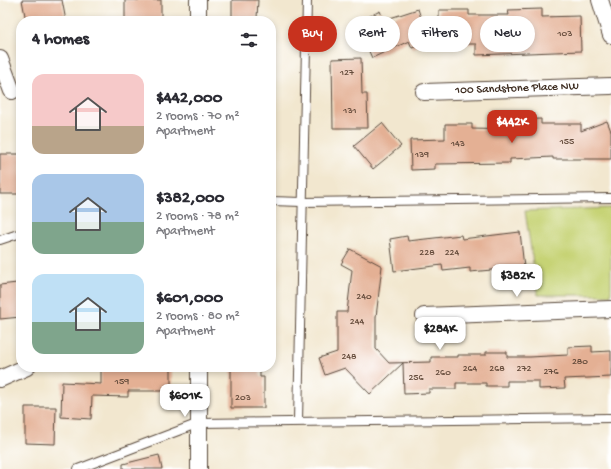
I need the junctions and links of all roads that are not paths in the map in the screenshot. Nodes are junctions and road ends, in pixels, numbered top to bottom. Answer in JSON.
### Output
{"nodes":[{"id":1,"x":198,"y":0,"type":"edge"},
{"id":2,"x":307,"y":0,"type":"edge"},
{"id":3,"x":600,"y":0,"type":"edge"},
{"id":4,"x":198,"y":16,"type":"edge"},
{"id":5,"x":611,"y":35,"type":"edge"},
{"id":6,"x":0,"y":59,"type":"edge"},
{"id":7,"x":611,"y":86,"type":"edge"},
{"id":8,"x":424,"y":92,"type":"dead end"},
{"id":9,"x":11,"y":93,"type":"edge"},
{"id":10,"x":611,"y":198,"type":"edge"},
{"id":11,"x":276,"y":201,"type":"edge"},
{"id":12,"x":302,"y":202,"type":"junction"},
{"id":13,"x":16,"y":235,"type":"edge"},
{"id":14,"x":0,"y":240,"type":"edge"},
{"id":15,"x":611,"y":309,"type":"edge"},
{"id":16,"x":424,"y":316,"type":"dead end"},
{"id":17,"x":16,"y":372,"type":"edge"},
{"id":18,"x":199,"y":372,"type":"edge"},
{"id":19,"x":0,"y":379,"type":"edge"},
{"id":20,"x":611,"y":418,"type":"edge"},
{"id":21,"x":298,"y":421,"type":"junction"},
{"id":22,"x":199,"y":423,"type":"junction"},
{"id":23,"x":78,"y":469,"type":"edge"},
{"id":24,"x":198,"y":469,"type":"edge"}],
"edges":[{"from":1,"to":4,"type":"street"},
{"from":2,"to":12,"type":"lane"},
{"from":3,"to":5,"type":"street"},
{"from":6,"to":9,"type":"street"},
{"from":7,"to":8,"type":"street","name":"100 Sandstone Place NW"},
{"from":10,"to":12,"type":"lane"},
{"from":11,"to":12,"type":"lane"},
{"from":12,"to":21,"type":"lane"},
{"from":13,"to":14,"type":"lane"},
{"from":15,"to":16,"type":"street"},
{"from":17,"to":19,"type":"street"},
{"from":18,"to":22,"type":"street"},
{"from":20,"to":21,"type":"lane"},
{"from":21,"to":22,"type":"lane"},
{"from":22,"to":23,"type":"lane"},
{"from":22,"to":24,"type":"street"}]}
